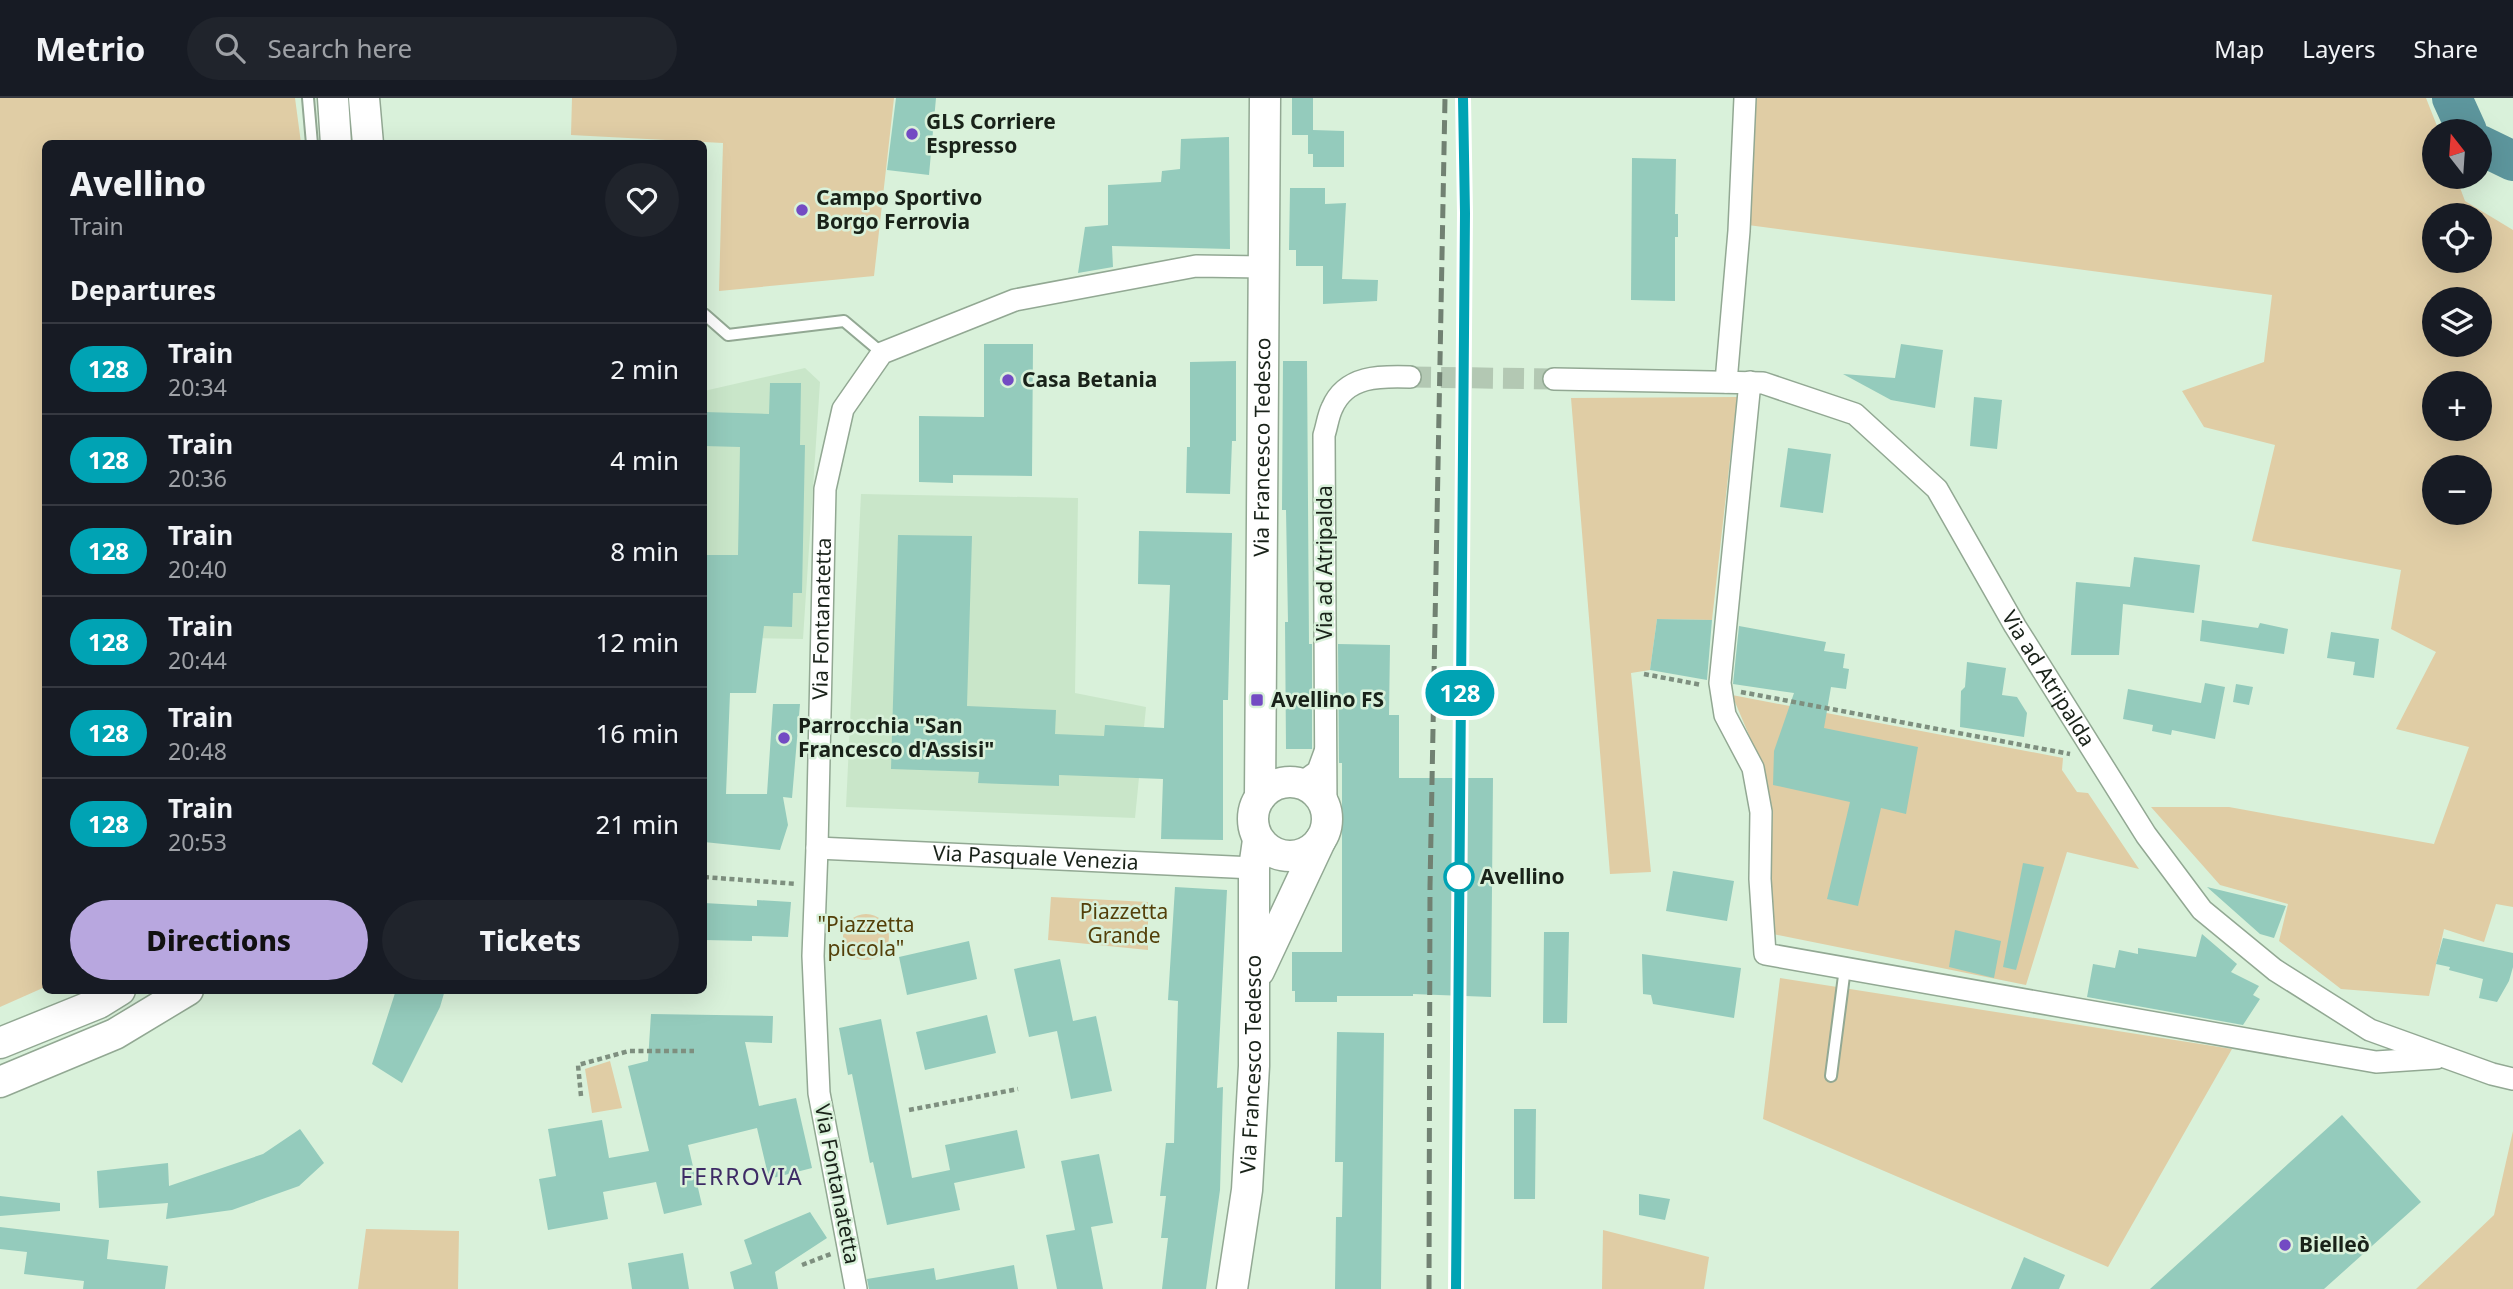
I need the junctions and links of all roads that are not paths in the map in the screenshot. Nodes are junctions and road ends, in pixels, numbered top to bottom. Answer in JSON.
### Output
{"nodes":[{"id":1,"x":308,"y":98,"type":"edge"},
{"id":2,"x":333,"y":98,"type":"edge"},
{"id":3,"x":364,"y":98,"type":"edge"},
{"id":4,"x":1265,"y":98,"type":"edge"},
{"id":5,"x":1745,"y":98,"type":"edge"},
{"id":6,"x":312,"y":140,"type":"edge"},
{"id":7,"x":336,"y":140,"type":"edge"},
{"id":8,"x":368,"y":140,"type":"edge"},
{"id":9,"x":1263,"y":267,"type":"junction"},
{"id":10,"x":707,"y":317,"type":"edge"},
{"id":11,"x":882,"y":353,"type":"junction"},
{"id":12,"x":1410,"y":377,"type":"tunnel mouth"},
{"id":13,"x":1554,"y":379,"type":"tunnel mouth"},
{"id":14,"x":1726,"y":382,"type":"junction"},
{"id":15,"x":1750,"y":382,"type":"junction"},
{"id":16,"x":1327,"y":747,"type":"junction"},
{"id":17,"x":1281,"y":788,"type":"junction"},
{"id":18,"x":1324,"y":824,"type":"junction"},
{"id":19,"x":817,"y":848,"type":"junction"},
{"id":20,"x":1256,"y":854,"type":"junction"},
{"id":21,"x":1845,"y":968,"type":"junction"},
{"id":22,"x":1253,"y":984,"type":"junction"},
{"id":23,"x":181,"y":994,"type":"edge"},
{"id":24,"x":109,"y":997,"type":"edge"},
{"id":25,"x":0,"y":1043,"type":"edge"},
{"id":26,"x":2446,"y":1058,"type":"junction"},
{"id":27,"x":1831,"y":1076,"type":"dead end"},
{"id":28,"x":2513,"y":1079,"type":"edge"},
{"id":29,"x":0,"y":1082,"type":"edge"},
{"id":30,"x":856,"y":1289,"type":"edge"},
{"id":31,"x":1232,"y":1289,"type":"edge"}],
"edges":[{"from":1,"to":6,"type":"lane"},
{"from":2,"to":7,"type":"street"},
{"from":3,"to":8,"type":"street"},
{"from":4,"to":9,"type":"street","name":"Via Francesco Tedesco"},
{"from":5,"to":14,"type":"street"},
{"from":9,"to":11,"type":"street"},
{"from":9,"to":17,"type":"street","name":"Via Francesco Tedesco"},
{"from":10,"to":11,"type":"lane"},
{"from":11,"to":19,"type":"street","name":"Via Fontanatetta"},
{"from":12,"to":16,"type":"street","name":"Via ad Atripalda"},
{"from":13,"to":14,"type":"street","name":"Via ad Atripalda"},
{"from":14,"to":15,"type":"street","name":"Via ad Atripalda"},
{"from":15,"to":21,"type":"street"},
{"from":15,"to":26,"type":"street","name":"Via ad Atripalda"},
{"from":16,"to":17,"type":"street"},
{"from":16,"to":18,"type":"street","name":"Via ad Atripalda"},
{"from":17,"to":18,"type":"street"},
{"from":17,"to":20,"type":"street","name":"Via Francesco Tedesco"},
{"from":18,"to":20,"type":"street"},
{"from":18,"to":22,"type":"street"},
{"from":19,"to":20,"type":"street","name":"Via Pasquale Venezia"},
{"from":19,"to":30,"type":"street","name":"Via Fontanatetta"},
{"from":20,"to":22,"type":"street","name":"Via Francesco Tedesco"},
{"from":21,"to":26,"type":"street"},
{"from":21,"to":27,"type":"lane"},
{"from":22,"to":31,"type":"street","name":"Via Francesco Tedesco"},
{"from":23,"to":29,"type":"street"},
{"from":24,"to":25,"type":"street"},
{"from":26,"to":28,"type":"street","name":"Via ad Atripalda"}]}
